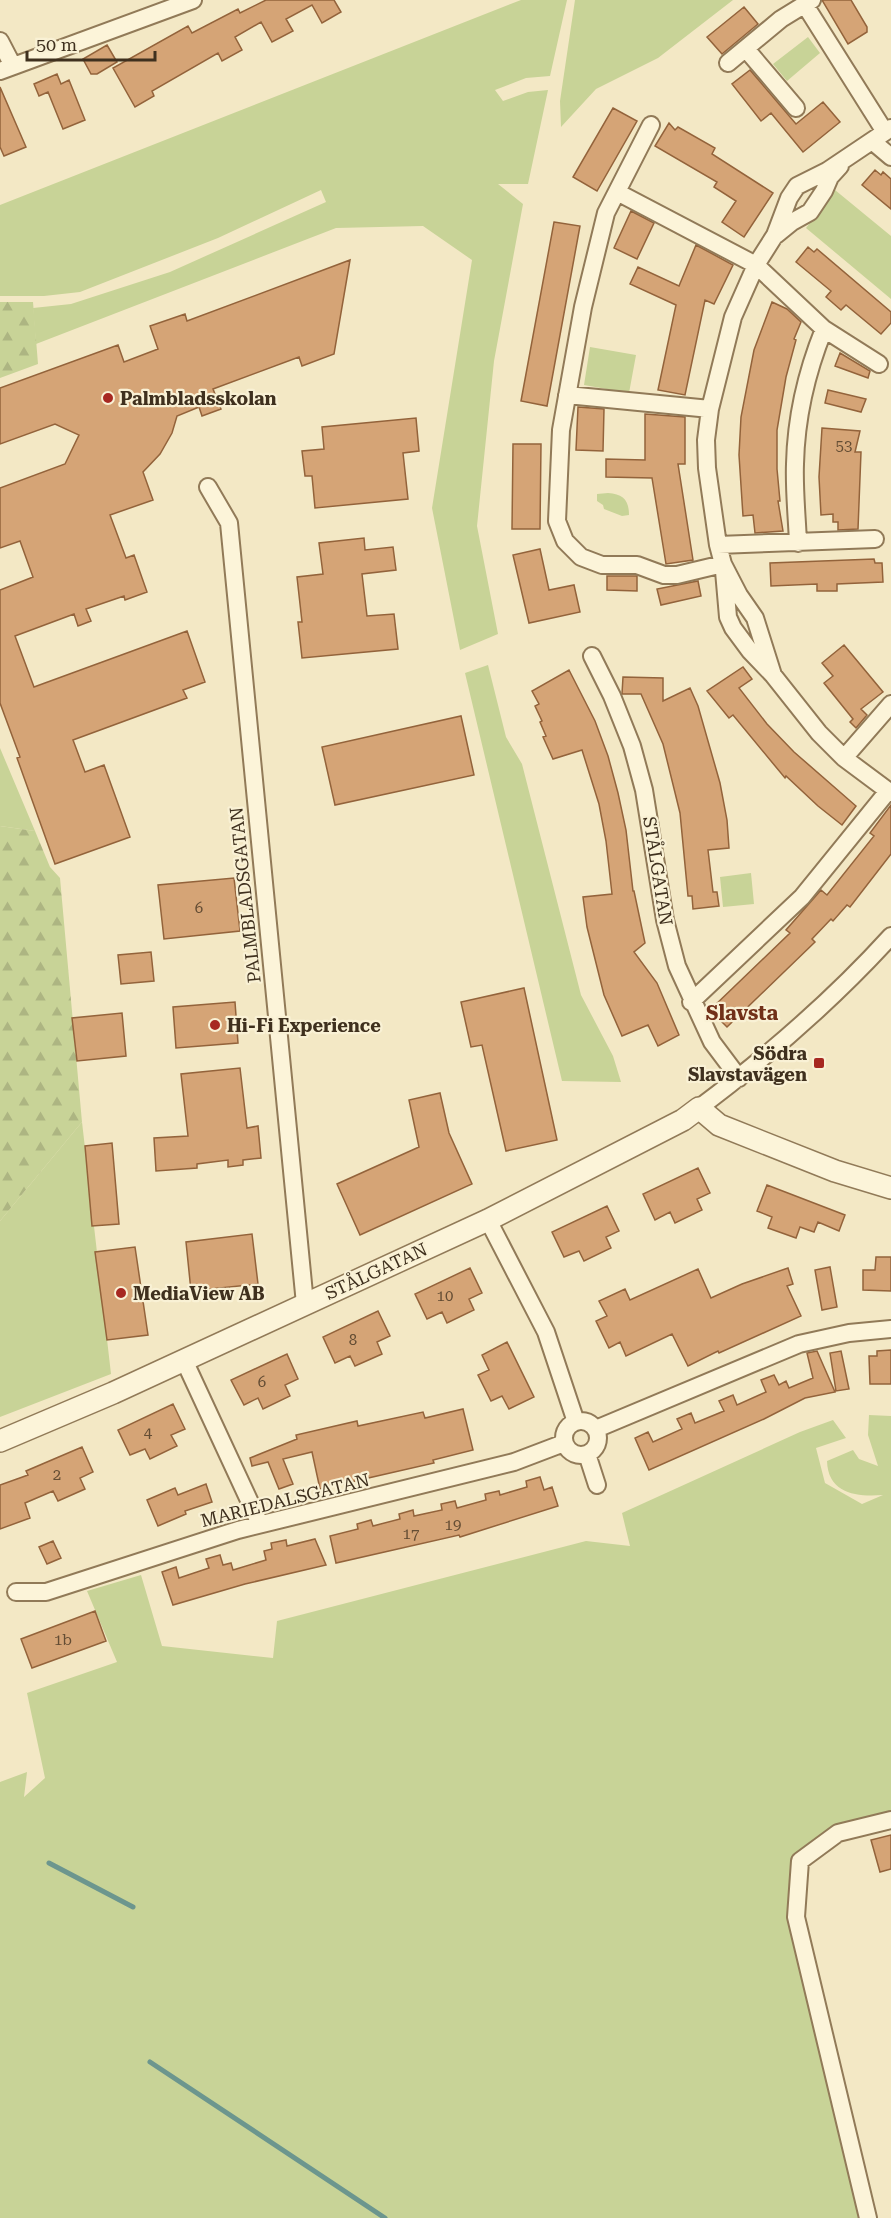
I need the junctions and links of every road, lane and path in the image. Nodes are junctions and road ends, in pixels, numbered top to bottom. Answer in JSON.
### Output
{"nodes":[{"id":1,"x":192,"y":0,"type":"edge"},
{"id":2,"x":808,"y":2,"type":"edge"},
{"id":3,"x":0,"y":41,"type":"edge"},
{"id":4,"x":746,"y":48,"type":"junction"},
{"id":5,"x":728,"y":63,"type":"dead end"},
{"id":6,"x":7,"y":69,"type":"edge"},
{"id":7,"x":796,"y":108,"type":"dead end"},
{"id":8,"x":651,"y":124,"type":"dead end"},
{"id":9,"x":883,"y":133,"type":"edge"},
{"id":10,"x":856,"y":151,"type":"junction"},
{"id":11,"x":891,"y":157,"type":"edge"},
{"id":12,"x":617,"y":192,"type":"junction"},
{"id":13,"x":775,"y":235,"type":"junction"},
{"id":14,"x":756,"y":265,"type":"junction"},
{"id":15,"x":825,"y":329,"type":"junction"},
{"id":16,"x":879,"y":364,"type":"dead end"},
{"id":17,"x":567,"y":395,"type":"junction"},
{"id":18,"x":710,"y":409,"type":"junction"},
{"id":19,"x":208,"y":487,"type":"dead end"},
{"id":20,"x":875,"y":539,"type":"dead end"},
{"id":21,"x":798,"y":543,"type":"junction"},
{"id":22,"x":718,"y":546,"type":"junction"},
{"id":23,"x":723,"y":564,"type":"junction"},
{"id":24,"x":592,"y":656,"type":"dead end"},
{"id":25,"x":773,"y":675,"type":"junction"},
{"id":26,"x":891,"y":704,"type":"edge"},
{"id":27,"x":844,"y":758,"type":"junction"},
{"id":28,"x":890,"y":792,"type":"edge"},
{"id":29,"x":891,"y":936,"type":"edge"},
{"id":30,"x":692,"y":1002,"type":"junction"},
{"id":31,"x":740,"y":1078,"type":"junction"},
{"id":32,"x":699,"y":1108,"type":"junction"},
{"id":33,"x":891,"y":1188,"type":"edge"},
{"id":34,"x":488,"y":1220,"type":"junction"},
{"id":35,"x":305,"y":1304,"type":"junction"},
{"id":36,"x":891,"y":1329,"type":"edge"},
{"id":37,"x":184,"y":1360,"type":"junction"},
{"id":38,"x":576,"y":1422,"type":"junction"},
{"id":39,"x":596,"y":1429,"type":"junction"},
{"id":40,"x":0,"y":1441,"type":"edge"},
{"id":41,"x":564,"y":1443,"type":"junction"},
{"id":42,"x":587,"y":1454,"type":"junction"},
{"id":43,"x":597,"y":1485,"type":"dead end"},
{"id":44,"x":260,"y":1524,"type":"junction"},
{"id":45,"x":16,"y":1592,"type":"dead end"},
{"id":46,"x":891,"y":1820,"type":"edge"},
{"id":47,"x":868,"y":2218,"type":"edge"}],
"edges":[{"from":1,"to":6,"type":"street"},
{"from":2,"to":4,"type":"street"},
{"from":2,"to":9,"type":"street"},
{"from":3,"to":6,"type":"street"},
{"from":4,"to":5,"type":"street"},
{"from":4,"to":7,"type":"street"},
{"from":8,"to":12,"type":"street"},
{"from":9,"to":10,"type":"street"},
{"from":9,"to":11,"type":"street"},
{"from":10,"to":13,"type":"street"},
{"from":10,"to":13,"type":"street"},
{"from":12,"to":14,"type":"street"},
{"from":12,"to":17,"type":"street"},
{"from":13,"to":14,"type":"street"},
{"from":14,"to":15,"type":"street"},
{"from":14,"to":18,"type":"street"},
{"from":15,"to":16,"type":"street"},
{"from":15,"to":21,"type":"street"},
{"from":17,"to":18,"type":"street"},
{"from":17,"to":23,"type":"street"},
{"from":18,"to":22,"type":"street"},
{"from":19,"to":35,"type":"street","name":"PALMBLADSGATAN"},
{"from":20,"to":21,"type":"street"},
{"from":21,"to":22,"type":"street"},
{"from":22,"to":23,"type":"street"},
{"from":23,"to":25,"type":"street"},
{"from":23,"to":25,"type":"street"},
{"from":24,"to":30,"type":"street","name":"STÅLGATAN"},
{"from":25,"to":27,"type":"street"},
{"from":26,"to":27,"type":"street"},
{"from":27,"to":28,"type":"street"},
{"from":28,"to":30,"type":"street"},
{"from":29,"to":31,"type":"street","name":"STÅLGATAN"},
{"from":30,"to":31,"type":"street","name":"STÅLGATAN"},
{"from":31,"to":32,"type":"street","name":"STÅLGATAN"},
{"from":32,"to":33,"type":"street"},
{"from":32,"to":34,"type":"street","name":"STÅLGATAN"},
{"from":34,"to":35,"type":"street","name":"STÅLGATAN"},
{"from":34,"to":38,"type":"street"},
{"from":35,"to":37,"type":"street","name":"STÅLGATAN"},
{"from":36,"to":39,"type":"street"},
{"from":37,"to":40,"type":"street","name":"STÅLGATAN"},
{"from":37,"to":44,"type":"street"},
{"from":38,"to":39,"type":"street"},
{"from":38,"to":41,"type":"street"},
{"from":39,"to":42,"type":"street"},
{"from":41,"to":42,"type":"street"},
{"from":41,"to":44,"type":"street","name":"MARIEDALSGATAN"},
{"from":42,"to":43,"type":"street"},
{"from":44,"to":45,"type":"street","name":"MARIEDALSGATAN"},
{"from":46,"to":47,"type":"street"}]}
